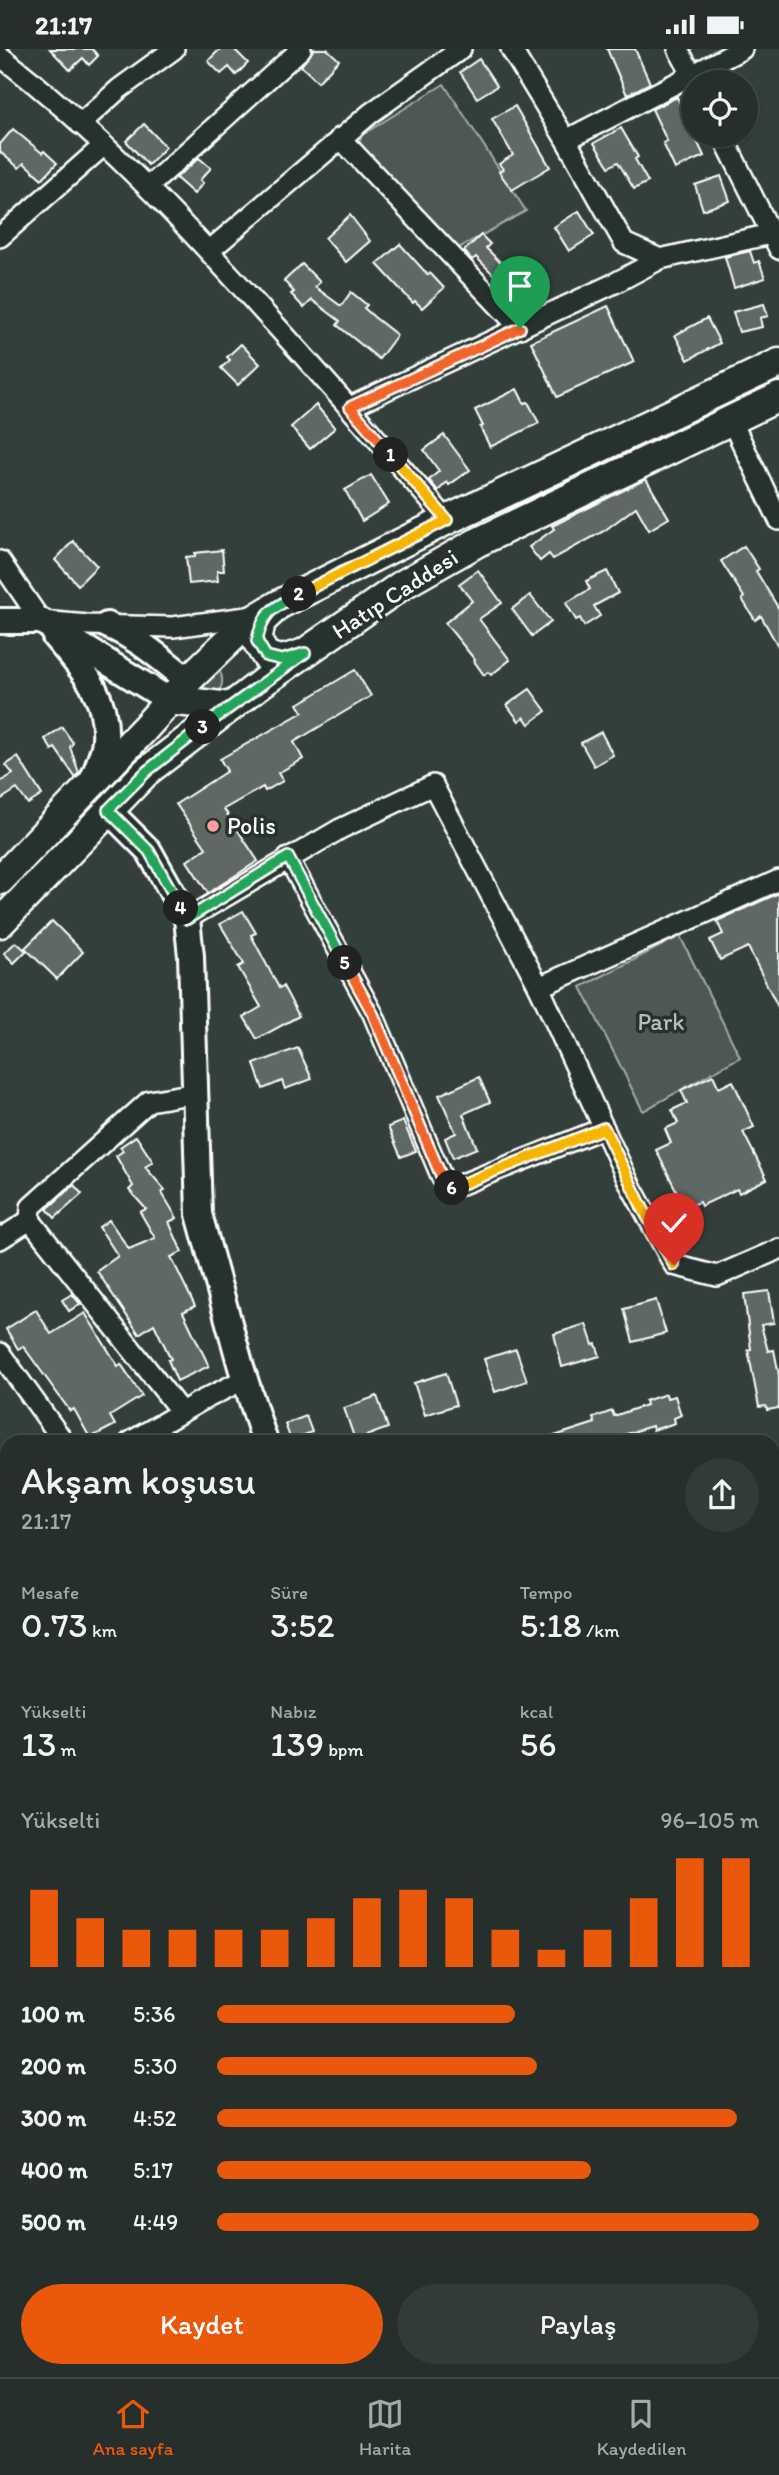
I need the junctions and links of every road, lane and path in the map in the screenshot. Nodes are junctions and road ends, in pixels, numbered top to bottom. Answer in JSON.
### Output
{"nodes":[{"id":1,"x":174,"y":49,"type":"edge"},
{"id":2,"x":301,"y":49,"type":"edge"},
{"id":3,"x":461,"y":49,"type":"edge"},
{"id":4,"x":511,"y":49,"type":"edge"},
{"id":5,"x":678,"y":49,"type":"edge"},
{"id":6,"x":742,"y":49,"type":"edge"},
{"id":7,"x":0,"y":57,"type":"edge"},
{"id":8,"x":690,"y":70,"type":"edge"},
{"id":9,"x":707,"y":70,"type":"edge"},
{"id":10,"x":681,"y":84,"type":"edge"},
{"id":11,"x":80,"y":124,"type":"junction"},
{"id":12,"x":340,"y":138,"type":"junction"},
{"id":13,"x":566,"y":140,"type":"junction"},
{"id":14,"x":103,"y":146,"type":"junction"},
{"id":15,"x":728,"y":147,"type":"edge"},
{"id":16,"x":148,"y":187,"type":"junction"},
{"id":17,"x":0,"y":237,"type":"edge"},
{"id":18,"x":775,"y":242,"type":"edge"},
{"id":19,"x":209,"y":251,"type":"junction"},
{"id":20,"x":660,"y":259,"type":"junction"},
{"id":21,"x":520,"y":328,"type":"junction"},
{"id":22,"x":779,"y":363,"type":"edge"},
{"id":23,"x":779,"y":397,"type":"edge"},
{"id":24,"x":350,"y":407,"type":"junction"},
{"id":25,"x":731,"y":420,"type":"junction"},
{"id":26,"x":447,"y":520,"type":"junction"},
{"id":27,"x":779,"y":520,"type":"edge"},
{"id":28,"x":0,"y":561,"type":"edge"},
{"id":29,"x":269,"y":610,"type":"junction"},
{"id":30,"x":0,"y":621,"type":"edge"},
{"id":31,"x":41,"y":621,"type":"junction"},
{"id":32,"x":107,"y":625,"type":"junction"},
{"id":33,"x":305,"y":653,"type":"junction"},
{"id":34,"x":178,"y":690,"type":"junction"},
{"id":35,"x":230,"y":707,"type":"junction"},
{"id":36,"x":92,"y":782,"type":"junction"},
{"id":37,"x":108,"y":810,"type":"junction"},
{"id":38,"x":288,"y":857,"type":"junction"},
{"id":39,"x":0,"y":880,"type":"edge"},
{"id":40,"x":779,"y":880,"type":"edge"},
{"id":41,"x":187,"y":919,"type":"junction"},
{"id":42,"x":0,"y":923,"type":"edge"},
{"id":43,"x":539,"y":987,"type":"junction"},
{"id":44,"x":195,"y":1093,"type":"junction"},
{"id":45,"x":604,"y":1128,"type":"junction"},
{"id":46,"x":30,"y":1220,"type":"junction"},
{"id":47,"x":0,"y":1239,"type":"edge"},
{"id":48,"x":779,"y":1249,"type":"edge"},
{"id":49,"x":0,"y":1353,"type":"edge"},
{"id":50,"x":245,"y":1379,"type":"junction"},
{"id":51,"x":181,"y":1412,"type":"junction"},
{"id":52,"x":59,"y":1435,"type":"edge"},
{"id":53,"x":142,"y":1435,"type":"edge"},
{"id":54,"x":263,"y":1435,"type":"edge"}],
"edges":[{"from":1,"to":11,"type":"street"},
{"from":2,"to":16,"type":"street"},
{"from":3,"to":12,"type":"street"},
{"from":4,"to":13,"type":"street"},
{"from":5,"to":8,"type":"street"},
{"from":6,"to":9,"type":"street"},
{"from":7,"to":11,"type":"street"},
{"from":10,"to":13,"type":"street"},
{"from":11,"to":14,"type":"street"},
{"from":12,"to":19,"type":"street"},
{"from":12,"to":21,"type":"street"},
{"from":13,"to":20,"type":"street"},
{"from":14,"to":16,"type":"street"},
{"from":14,"to":17,"type":"street"},
{"from":15,"to":18,"type":"street"},
{"from":16,"to":19,"type":"street"},
{"from":18,"to":20,"type":"street"},
{"from":19,"to":24,"type":"street"},
{"from":20,"to":21,"type":"street"},
{"from":21,"to":24,"type":"street"},
{"from":22,"to":26,"type":"main road","name":"Hatıp Caddesi"},
{"from":23,"to":25,"type":"main road","name":"Hatıp Caddesi"},
{"from":24,"to":26,"type":"street"},
{"from":25,"to":27,"type":"street"},
{"from":25,"to":33,"type":"main road","name":"Hatıp Caddesi"},
{"from":26,"to":29,"type":"main road","name":"Hatıp Caddesi"},
{"from":28,"to":31,"type":"street"},
{"from":29,"to":32,"type":"street"},
{"from":29,"to":33,"type":"main road"},
{"from":29,"to":34,"type":"main road","name":"Hatıp Caddesi"},
{"from":30,"to":31,"type":"street"},
{"from":31,"to":32,"type":"street"},
{"from":31,"to":34,"type":"street"},
{"from":31,"to":36,"type":"street"},
{"from":32,"to":34,"type":"street"},
{"from":33,"to":35,"type":"main road","name":"Hatıp Caddesi"},
{"from":34,"to":35,"type":"main road"},
{"from":34,"to":36,"type":"main road","name":"Hatıp Caddesi"},
{"from":35,"to":37,"type":"main road","name":"Hatıp Caddesi"},
{"from":36,"to":39,"type":"main road","name":"Hatıp Caddesi"},
{"from":37,"to":41,"type":"street"},
{"from":37,"to":42,"type":"main road","name":"Hatıp Caddesi"},
{"from":38,"to":41,"type":"street"},
{"from":38,"to":43,"type":"street"},
{"from":38,"to":45,"type":"street"},
{"from":40,"to":43,"type":"street"},
{"from":41,"to":44,"type":"street"},
{"from":43,"to":45,"type":"street"},
{"from":44,"to":46,"type":"street"},
{"from":44,"to":50,"type":"street"},
{"from":45,"to":48,"type":"street"},
{"from":46,"to":47,"type":"street"},
{"from":46,"to":51,"type":"street"},
{"from":49,"to":52,"type":"street"},
{"from":50,"to":51,"type":"street"},
{"from":50,"to":54,"type":"street"},
{"from":51,"to":53,"type":"street"}]}
